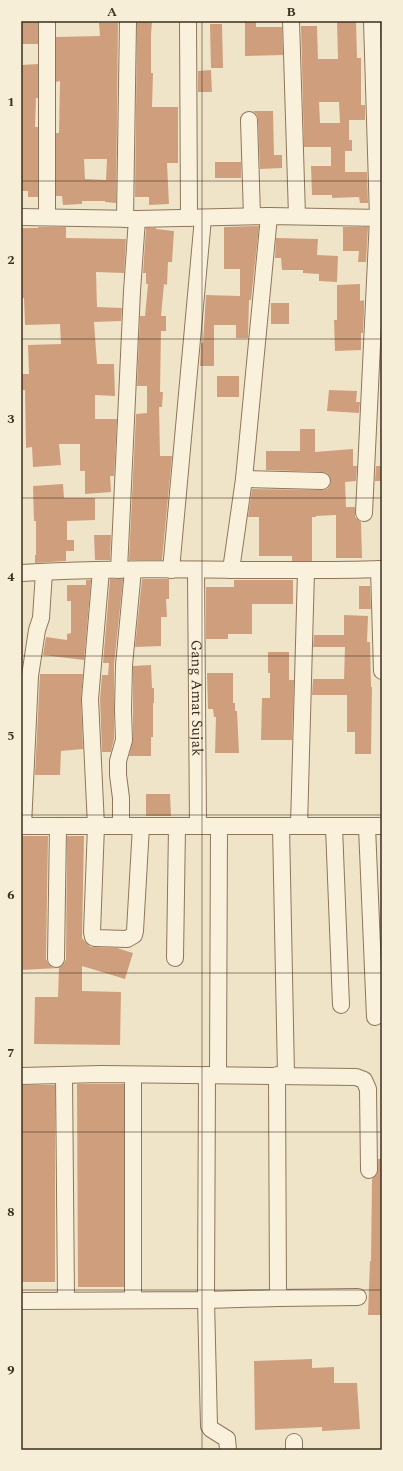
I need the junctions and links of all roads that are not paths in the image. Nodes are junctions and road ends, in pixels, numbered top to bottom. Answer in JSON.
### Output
{"nodes":[{"id":1,"x":47,"y":21,"type":"edge"},
{"id":2,"x":128,"y":21,"type":"edge"},
{"id":3,"x":188,"y":21,"type":"edge"},
{"id":4,"x":290,"y":21,"type":"edge"},
{"id":5,"x":372,"y":21,"type":"edge"},
{"id":6,"x":249,"y":120,"type":"dead end"},
{"id":7,"x":252,"y":216,"type":"junction"},
{"id":8,"x":269,"y":216,"type":"junction"},
{"id":9,"x":297,"y":216,"type":"junction"},
{"id":10,"x":21,"y":217,"type":"edge"},
{"id":11,"x":47,"y":217,"type":"junction"},
{"id":12,"x":196,"y":218,"type":"junction"},
{"id":13,"x":380,"y":218,"type":"edge"},
{"id":14,"x":131,"y":219,"type":"junction"},
{"id":15,"x":244,"y":479,"type":"junction"},
{"id":16,"x":322,"y":481,"type":"dead end"},
{"id":17,"x":364,"y":513,"type":"dead end"},
{"id":18,"x":380,"y":569,"type":"edge"},
{"id":19,"x":101,"y":570,"type":"junction"},
{"id":20,"x":126,"y":570,"type":"junction"},
{"id":21,"x":172,"y":570,"type":"junction"},
{"id":22,"x":231,"y":570,"type":"junction"},
{"id":23,"x":196,"y":571,"type":"junction"},
{"id":24,"x":306,"y":571,"type":"junction"},
{"id":25,"x":44,"y":572,"type":"junction"},
{"id":26,"x":21,"y":573,"type":"edge"},
{"id":27,"x":382,"y":671,"type":"edge"},
{"id":28,"x":22,"y":826,"type":"edge"},
{"id":29,"x":58,"y":826,"type":"junction"},
{"id":30,"x":96,"y":826,"type":"junction"},
{"id":31,"x":121,"y":826,"type":"junction"},
{"id":32,"x":141,"y":826,"type":"junction"},
{"id":33,"x":198,"y":826,"type":"junction"},
{"id":34,"x":280,"y":826,"type":"junction"},
{"id":35,"x":299,"y":826,"type":"junction"},
{"id":36,"x":334,"y":826,"type":"junction"},
{"id":37,"x":374,"y":826,"type":"edge"},
{"id":38,"x":177,"y":827,"type":"junction"},
{"id":39,"x":219,"y":827,"type":"junction"},
{"id":40,"x":175,"y":958,"type":"dead end"},
{"id":41,"x":56,"y":959,"type":"dead end"},
{"id":42,"x":341,"y":1005,"type":"dead end"},
{"id":43,"x":375,"y":1017,"type":"dead end"},
{"id":44,"x":133,"y":1075,"type":"junction"},
{"id":45,"x":212,"y":1075,"type":"junction"},
{"id":46,"x":281,"y":1075,"type":"junction"},
{"id":47,"x":21,"y":1076,"type":"edge"},
{"id":48,"x":64,"y":1076,"type":"junction"},
{"id":49,"x":369,"y":1170,"type":"dead end"},
{"id":50,"x":358,"y":1297,"type":"dead end"},
{"id":51,"x":278,"y":1298,"type":"junction"},
{"id":52,"x":66,"y":1300,"type":"junction"},
{"id":53,"x":133,"y":1300,"type":"junction"},
{"id":54,"x":206,"y":1300,"type":"junction"},
{"id":55,"x":21,"y":1301,"type":"edge"},
{"id":56,"x":228,"y":1450,"type":"edge"}],
"edges":[{"from":1,"to":11,"type":"street"},
{"from":2,"to":14,"type":"street"},
{"from":3,"to":12,"type":"street"},
{"from":4,"to":9,"type":"street"},
{"from":5,"to":13,"type":"street"},
{"from":6,"to":7,"type":"street"},
{"from":7,"to":8,"type":"street"},
{"from":7,"to":12,"type":"street"},
{"from":8,"to":9,"type":"street"},
{"from":8,"to":15,"type":"street"},
{"from":9,"to":13,"type":"street"},
{"from":10,"to":11,"type":"street"},
{"from":11,"to":14,"type":"street"},
{"from":12,"to":14,"type":"street"},
{"from":12,"to":21,"type":"street"},
{"from":13,"to":17,"type":"street"},
{"from":14,"to":20,"type":"street"},
{"from":15,"to":16,"type":"street"},
{"from":15,"to":22,"type":"street"},
{"from":18,"to":24,"type":"street"},
{"from":18,"to":27,"type":"street"},
{"from":19,"to":20,"type":"street"},
{"from":19,"to":25,"type":"street"},
{"from":19,"to":30,"type":"street"},
{"from":20,"to":21,"type":"street"},
{"from":20,"to":31,"type":"street"},
{"from":21,"to":23,"type":"street"},
{"from":22,"to":23,"type":"street"},
{"from":22,"to":24,"type":"street"},
{"from":23,"to":33,"type":"street","name":"Gang Amat Sujak"},
{"from":24,"to":35,"type":"street"},
{"from":25,"to":26,"type":"street"},
{"from":25,"to":28,"type":"street"},
{"from":28,"to":29,"type":"street"},
{"from":29,"to":30,"type":"street"},
{"from":29,"to":41,"type":"street"},
{"from":30,"to":31,"type":"street"},
{"from":30,"to":32,"type":"street"},
{"from":31,"to":32,"type":"street"},
{"from":32,"to":38,"type":"street"},
{"from":33,"to":38,"type":"street"},
{"from":33,"to":39,"type":"street"},
{"from":34,"to":35,"type":"street"},
{"from":34,"to":39,"type":"street"},
{"from":34,"to":46,"type":"street"},
{"from":35,"to":36,"type":"street"},
{"from":36,"to":37,"type":"street"},
{"from":36,"to":42,"type":"street"},
{"from":37,"to":43,"type":"street"},
{"from":38,"to":40,"type":"street"},
{"from":39,"to":45,"type":"street"},
{"from":44,"to":45,"type":"street"},
{"from":44,"to":48,"type":"street"},
{"from":44,"to":53,"type":"street"},
{"from":45,"to":46,"type":"street"},
{"from":45,"to":54,"type":"street"},
{"from":46,"to":49,"type":"street"},
{"from":46,"to":51,"type":"street"},
{"from":47,"to":48,"type":"street"},
{"from":48,"to":52,"type":"street"},
{"from":50,"to":51,"type":"street"},
{"from":51,"to":54,"type":"street"},
{"from":52,"to":53,"type":"street"},
{"from":52,"to":55,"type":"street"},
{"from":53,"to":54,"type":"street"},
{"from":54,"to":56,"type":"street"}]}
